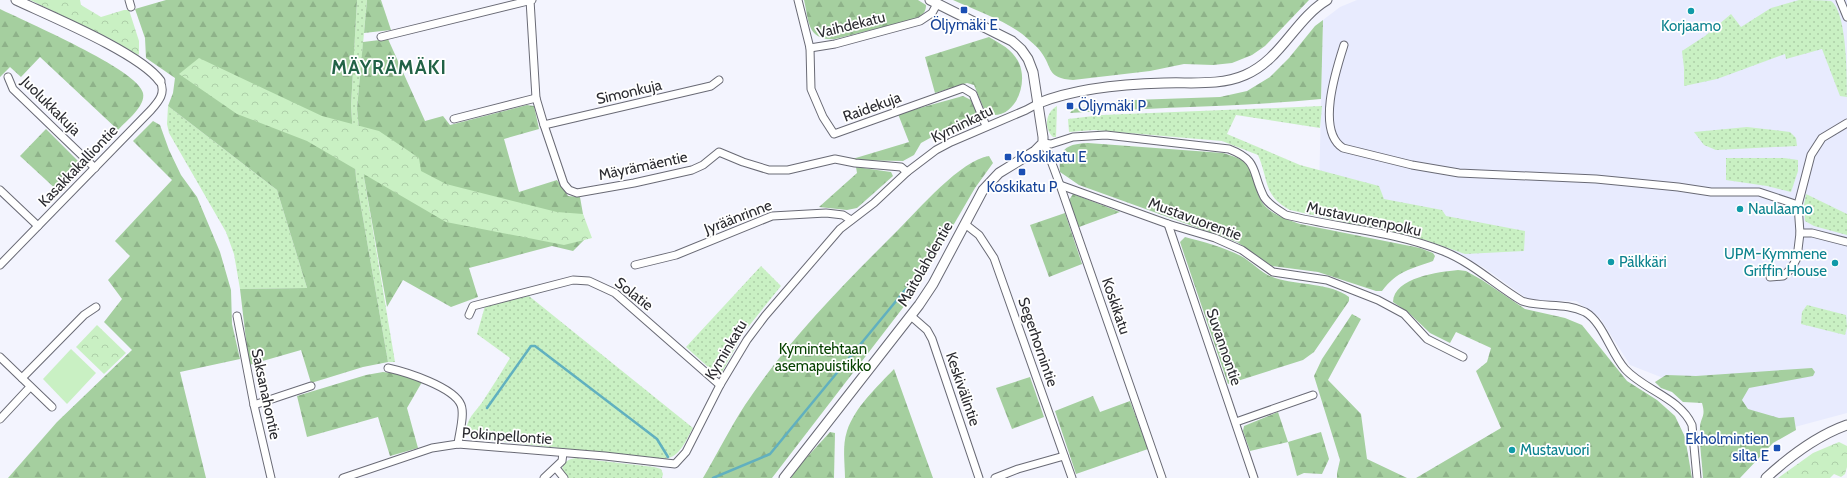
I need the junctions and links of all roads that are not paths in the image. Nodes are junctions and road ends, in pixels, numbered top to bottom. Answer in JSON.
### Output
{"nodes":[{"id":1,"x":16,"y":0,"type":"edge"},
{"id":2,"x":531,"y":0,"type":"edge"},
{"id":3,"x":798,"y":0,"type":"edge"},
{"id":4,"x":1328,"y":0,"type":"edge"},
{"id":5,"x":1840,"y":0,"type":"edge"},
{"id":6,"x":933,"y":2,"type":"edge"},
{"id":7,"x":1847,"y":17,"type":"edge"},
{"id":8,"x":381,"y":37,"type":"dead end"},
{"id":9,"x":1344,"y":45,"type":"dead end"},
{"id":10,"x":810,"y":48,"type":"junction"},
{"id":11,"x":8,"y":77,"type":"dead end"},
{"id":12,"x":719,"y":80,"type":"dead end"},
{"id":13,"x":160,"y":81,"type":"joint"},
{"id":14,"x":536,"y":98,"type":"junction"},
{"id":15,"x":1039,"y":103,"type":"junction"},
{"id":16,"x":454,"y":119,"type":"dead end"},
{"id":17,"x":1847,"y":123,"type":"edge"},
{"id":18,"x":544,"y":125,"type":"junction"},
{"id":19,"x":986,"y":126,"type":"junction"},
{"id":20,"x":1043,"y":144,"type":"junction"},
{"id":21,"x":95,"y":168,"type":"junction"},
{"id":22,"x":908,"y":172,"type":"junction"},
{"id":23,"x":1060,"y":185,"type":"junction"},
{"id":24,"x":0,"y":190,"type":"edge"},
{"id":25,"x":1798,"y":204,"type":"junction"},
{"id":26,"x":851,"y":220,"type":"junction"},
{"id":27,"x":965,"y":224,"type":"junction"},
{"id":28,"x":1168,"y":224,"type":"junction"},
{"id":29,"x":38,"y":226,"type":"junction"},
{"id":30,"x":1800,"y":233,"type":"junction"},
{"id":31,"x":1847,"y":242,"type":"edge"},
{"id":32,"x":635,"y":264,"type":"dead end"},
{"id":33,"x":0,"y":265,"type":"edge"},
{"id":34,"x":1770,"y":277,"type":"dead end"},
{"id":35,"x":96,"y":307,"type":"dead end"},
{"id":36,"x":469,"y":315,"type":"dead end"},
{"id":37,"x":237,"y":316,"type":"dead end"},
{"id":38,"x":911,"y":316,"type":"junction"},
{"id":39,"x":0,"y":357,"type":"edge"},
{"id":40,"x":1463,"y":358,"type":"dead end"},
{"id":41,"x":388,"y":368,"type":"dead end"},
{"id":42,"x":22,"y":378,"type":"junction"},
{"id":43,"x":311,"y":386,"type":"dead end"},
{"id":44,"x":720,"y":386,"type":"junction"},
{"id":45,"x":30,"y":387,"type":"junction"},
{"id":46,"x":1313,"y":395,"type":"dead end"},
{"id":47,"x":254,"y":405,"type":"junction"},
{"id":48,"x":52,"y":407,"type":"dead end"},
{"id":49,"x":0,"y":419,"type":"edge"},
{"id":50,"x":1236,"y":422,"type":"junction"},
{"id":51,"x":1847,"y":425,"type":"edge"},
{"id":52,"x":458,"y":444,"type":"junction"},
{"id":53,"x":563,"y":453,"type":"junction"},
{"id":54,"x":1064,"y":456,"type":"junction"},
{"id":55,"x":675,"y":464,"type":"joint"},
{"id":56,"x":556,"y":468,"type":"junction"},
{"id":57,"x":355,"y":476,"type":"edge"},
{"id":58,"x":271,"y":478,"type":"edge"},
{"id":59,"x":343,"y":478,"type":"edge"},
{"id":60,"x":544,"y":478,"type":"edge"},
{"id":61,"x":564,"y":478,"type":"edge"},
{"id":62,"x":784,"y":478,"type":"edge"},
{"id":63,"x":979,"y":478,"type":"edge"},
{"id":64,"x":995,"y":478,"type":"edge"},
{"id":65,"x":1072,"y":478,"type":"edge"},
{"id":66,"x":1162,"y":478,"type":"edge"},
{"id":67,"x":1254,"y":478,"type":"edge"},
{"id":68,"x":1697,"y":478,"type":"edge"},
{"id":69,"x":1766,"y":478,"type":"edge"}],
"edges":[{"from":1,"to":13,"type":"street"},
{"from":2,"to":8,"type":"street"},
{"from":2,"to":14,"type":"street","name":"Mäyrämäentie"},
{"from":3,"to":10,"type":"street"},
{"from":4,"to":15,"type":"street","name":"Kyminkatu"},
{"from":5,"to":7,"type":"street"},
{"from":6,"to":10,"type":"street","name":"Vaihdekatu"},
{"from":6,"to":15,"type":"street"},
{"from":9,"to":25,"type":"street"},
{"from":10,"to":19,"type":"street","name":"Raidekuja"},
{"from":11,"to":21,"type":"street","name":"Juolukkakuja"},
{"from":12,"to":18,"type":"street","name":"Simonkuja"},
{"from":13,"to":21,"type":"street","name":"Kasakkakalliontie"},
{"from":14,"to":16,"type":"street"},
{"from":14,"to":18,"type":"street","name":"Mäyrämäentie"},
{"from":15,"to":19,"type":"street","name":"Kyminkatu"},
{"from":15,"to":20,"type":"street"},
{"from":17,"to":25,"type":"street"},
{"from":18,"to":22,"type":"street","name":"Mäyrämäentie"},
{"from":19,"to":22,"type":"street","name":"Kyminkatu"},
{"from":20,"to":23,"type":"street","name":"Koskikatu"},
{"from":20,"to":27,"type":"street","name":"Maitolahdentie"},
{"from":20,"to":68,"type":"street","name":"Mustavuorenpolku"},
{"from":21,"to":29,"type":"street","name":"Kasakkakalliontie"},
{"from":22,"to":26,"type":"street","name":"Kyminkatu"},
{"from":23,"to":28,"type":"street","name":"Mustavuorentie"},
{"from":23,"to":66,"type":"street","name":"Koskikatu"},
{"from":24,"to":29,"type":"street"},
{"from":25,"to":30,"type":"street"},
{"from":26,"to":32,"type":"street","name":"Jyräänrinne"},
{"from":26,"to":44,"type":"street","name":"Kyminkatu"},
{"from":27,"to":38,"type":"street","name":"Maitolahdentie"},
{"from":27,"to":54,"type":"street","name":"Segerhornintie"},
{"from":28,"to":40,"type":"street","name":"Mustavuorentie"},
{"from":28,"to":50,"type":"street","name":"Suvannontie"},
{"from":29,"to":33,"type":"street","name":"Kasakkakalliontie"},
{"from":30,"to":31,"type":"street"},
{"from":30,"to":34,"type":"street"},
{"from":35,"to":42,"type":"street"},
{"from":36,"to":44,"type":"street","name":"Solatie"},
{"from":37,"to":47,"type":"street","name":"Saksanahontie"},
{"from":38,"to":62,"type":"street","name":"Maitolahdentie"},
{"from":38,"to":63,"type":"street","name":"Keskivälintie"},
{"from":39,"to":42,"type":"street"},
{"from":41,"to":52,"type":"street"},
{"from":42,"to":45,"type":"street"},
{"from":43,"to":47,"type":"street"},
{"from":44,"to":55,"type":"street","name":"Kyminkatu"},
{"from":45,"to":48,"type":"street"},
{"from":45,"to":49,"type":"street"},
{"from":46,"to":50,"type":"street"},
{"from":47,"to":58,"type":"street","name":"Saksanahontie"},
{"from":50,"to":67,"type":"street","name":"Suvannontie"},
{"from":51,"to":69,"type":"street"},
{"from":52,"to":53,"type":"street","name":"Pokinpellontie"},
{"from":52,"to":57,"type":"street","name":"Pokinpellontie"},
{"from":53,"to":55,"type":"street","name":"Pokinpellontie"},
{"from":53,"to":56,"type":"street"},
{"from":54,"to":64,"type":"street"},
{"from":54,"to":65,"type":"street","name":"Segerhornintie"},
{"from":56,"to":60,"type":"street"},
{"from":56,"to":61,"type":"street"},
{"from":57,"to":59,"type":"street","name":"Pokinpellontie"}]}
